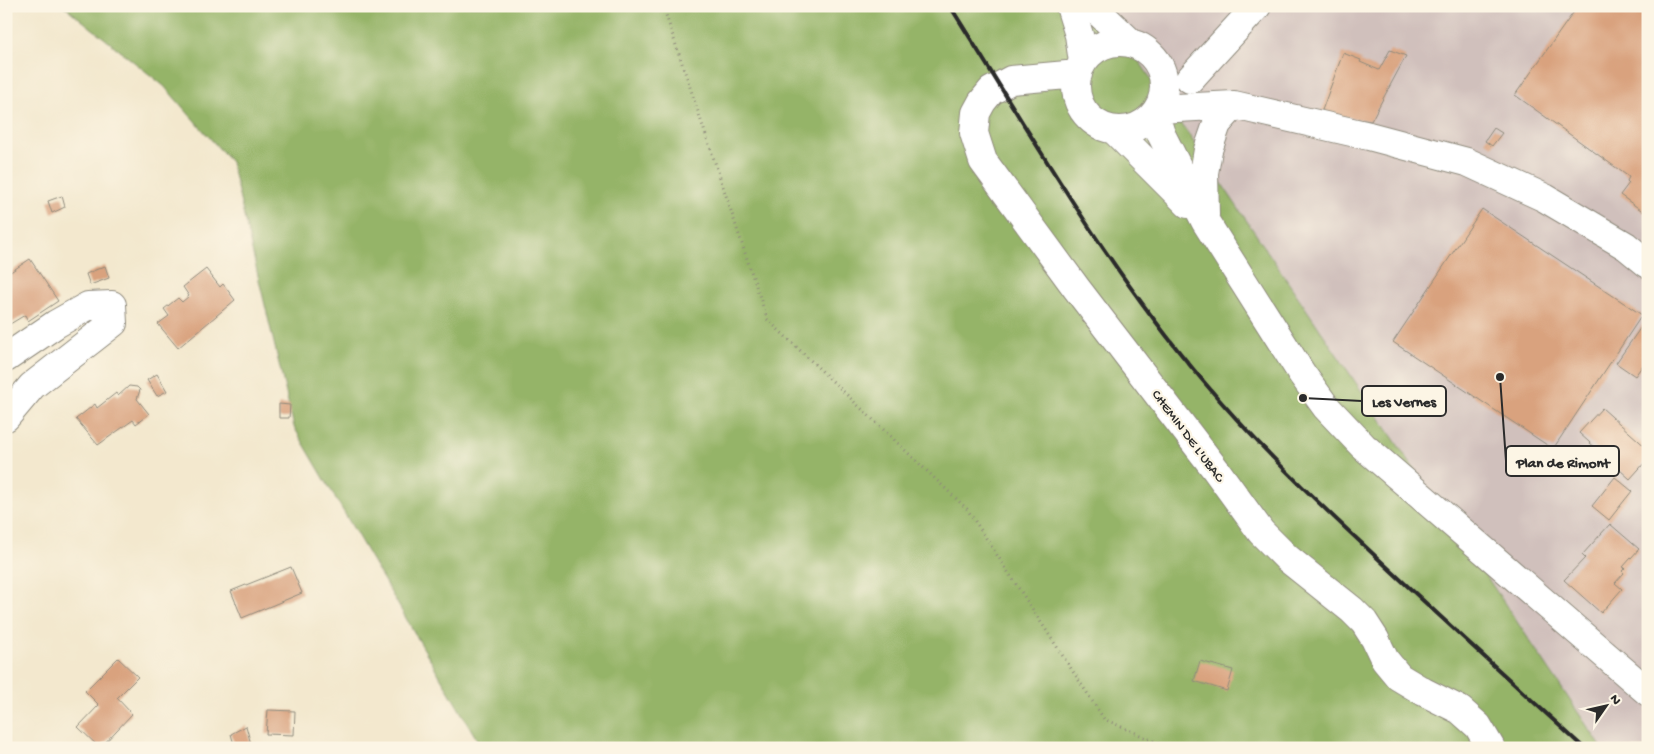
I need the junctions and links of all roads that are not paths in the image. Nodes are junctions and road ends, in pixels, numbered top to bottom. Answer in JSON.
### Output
{"nodes":[{"id":1,"x":1070,"y":6,"type":"edge"},
{"id":2,"x":1092,"y":6,"type":"edge"},
{"id":3,"x":1257,"y":6,"type":"edge"},
{"id":4,"x":1131,"y":43,"type":"junction"},
{"id":5,"x":1080,"y":68,"type":"junction"},
{"id":6,"x":1161,"y":68,"type":"junction"},
{"id":7,"x":1190,"y":79,"type":"junction"},
{"id":8,"x":1011,"y":80,"type":"junction"},
{"id":9,"x":1080,"y":103,"type":"junction"},
{"id":10,"x":1234,"y":105,"type":"junction"},
{"id":11,"x":1156,"y":112,"type":"junction"},
{"id":12,"x":1114,"y":130,"type":"junction"},
{"id":13,"x":1206,"y":221,"type":"junction"},
{"id":14,"x":1648,"y":264,"type":"edge"},
{"id":15,"x":6,"y":358,"type":"edge"},
{"id":16,"x":6,"y":417,"type":"edge"},
{"id":17,"x":1648,"y":692,"type":"edge"},
{"id":18,"x":1491,"y":748,"type":"edge"}],
"edges":[{"from":1,"to":5,"type":"street"},
{"from":2,"to":4,"type":"street"},
{"from":3,"to":7,"type":"street"},
{"from":4,"to":5,"type":"street"},
{"from":4,"to":6,"type":"street"},
{"from":5,"to":8,"type":"street","name":"CHEMIN DE L'UBAC"},
{"from":5,"to":9,"type":"street"},
{"from":6,"to":7,"type":"street"},
{"from":6,"to":11,"type":"street"},
{"from":7,"to":10,"type":"street"},
{"from":8,"to":9,"type":"street"},
{"from":8,"to":18,"type":"street","name":"CHEMIN DE L'UBAC"},
{"from":9,"to":12,"type":"street"},
{"from":10,"to":11,"type":"street"},
{"from":10,"to":13,"type":"street"},
{"from":10,"to":14,"type":"street"},
{"from":11,"to":12,"type":"street"},
{"from":11,"to":13,"type":"street"},
{"from":12,"to":13,"type":"street"},
{"from":13,"to":17,"type":"street"},
{"from":15,"to":16,"type":"street"}]}
